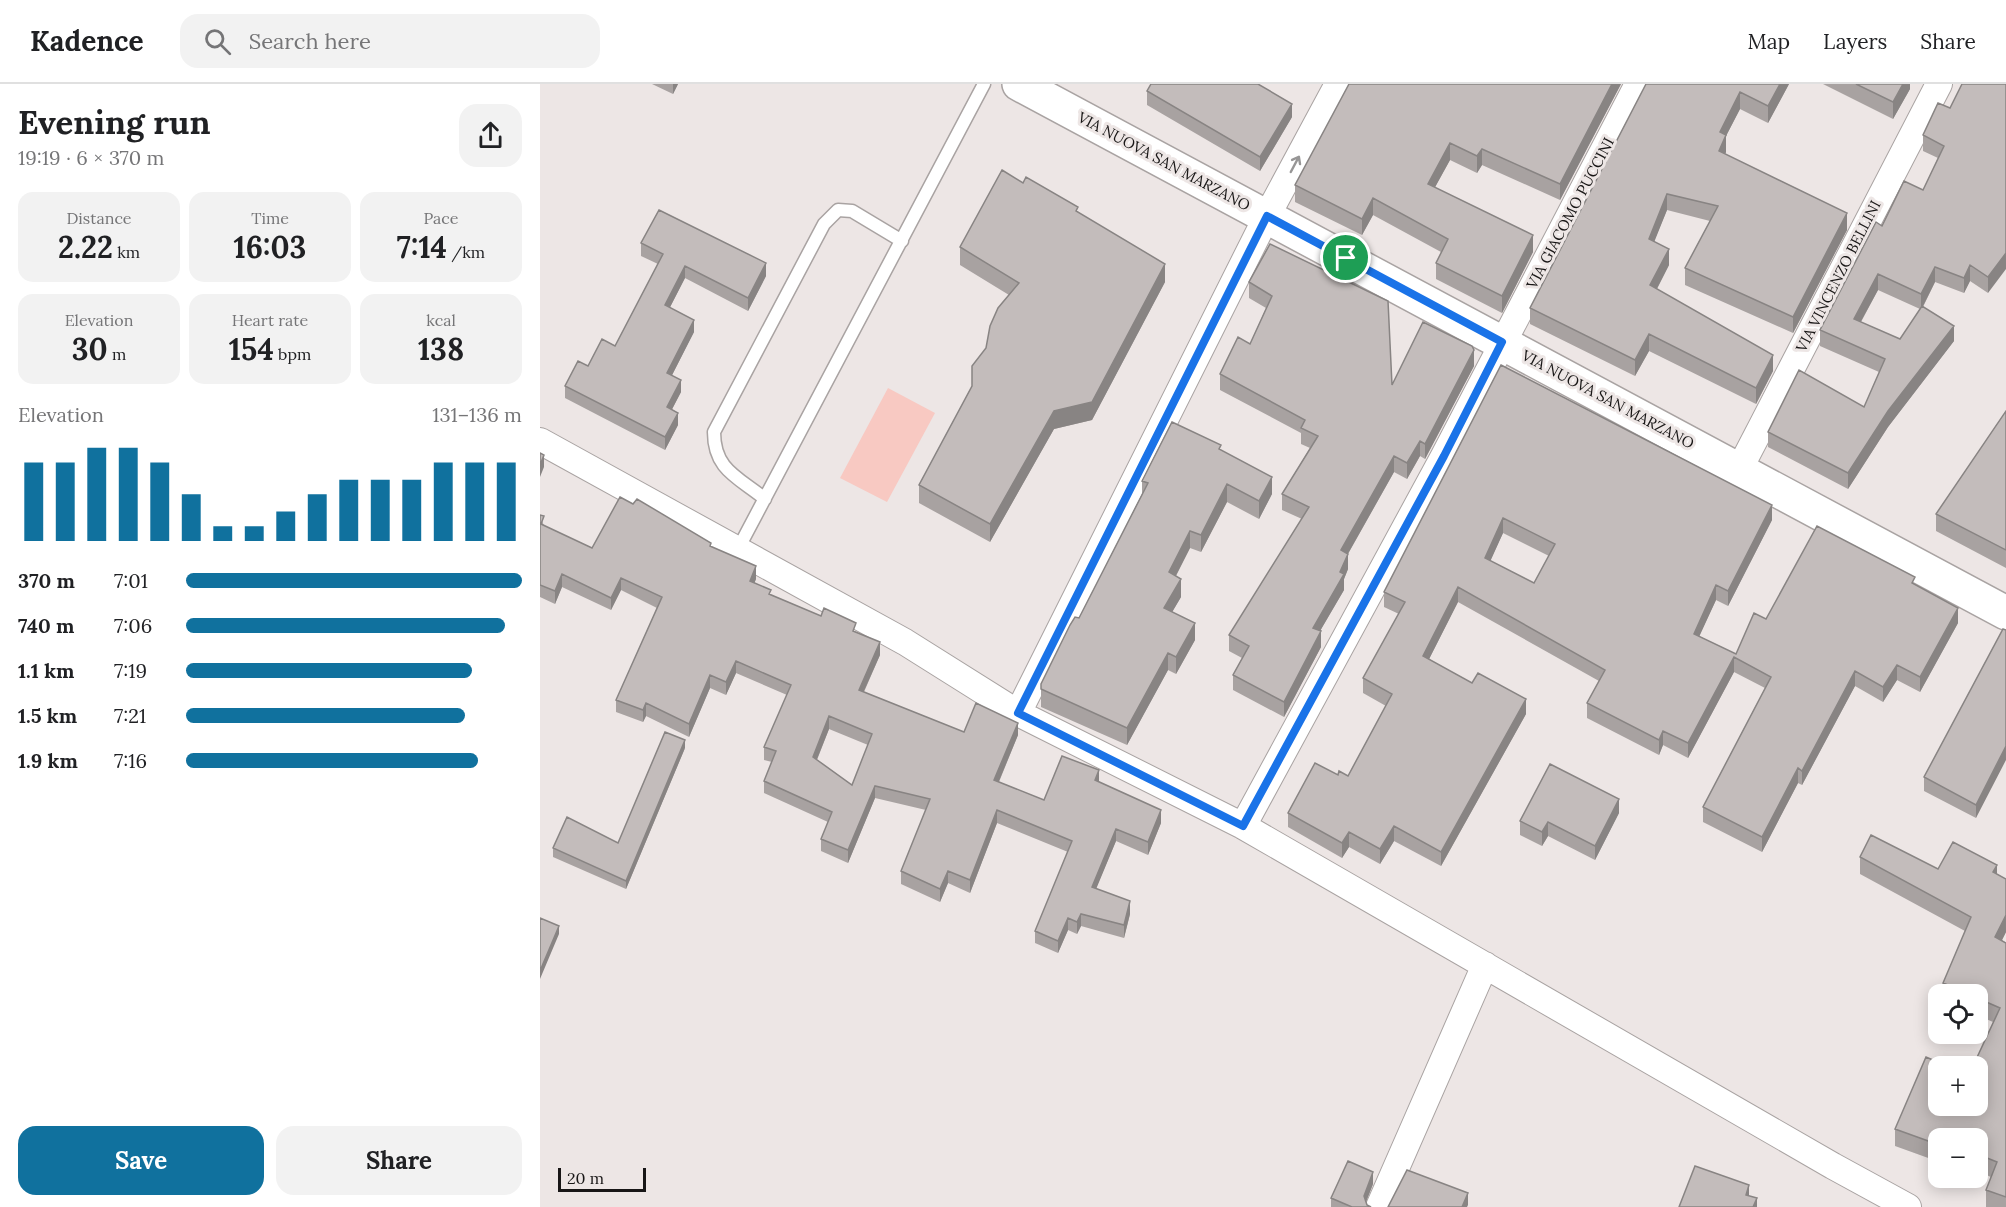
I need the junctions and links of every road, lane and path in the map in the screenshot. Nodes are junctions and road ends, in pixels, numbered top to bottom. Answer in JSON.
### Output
{"nodes":[{"id":1,"x":984,"y":84,"type":"edge"},
{"id":2,"x":1019,"y":84,"type":"edge"},
{"id":3,"x":1338,"y":84,"type":"edge"},
{"id":4,"x":1638,"y":84,"type":"edge"},
{"id":5,"x":1939,"y":84,"type":"edge"},
{"id":6,"x":1267,"y":216,"type":"junction"},
{"id":7,"x":902,"y":241,"type":"junction"},
{"id":8,"x":1502,"y":342,"type":"junction"},
{"id":9,"x":540,"y":441,"type":"edge"},
{"id":10,"x":1739,"y":470,"type":"junction"},
{"id":11,"x":765,"y":499,"type":"junction"},
{"id":12,"x":738,"y":549,"type":"junction"},
{"id":13,"x":2006,"y":613,"type":"edge"},
{"id":14,"x":1018,"y":713,"type":"junction"},
{"id":15,"x":1243,"y":826,"type":"junction"},
{"id":16,"x":1485,"y":965,"type":"junction"},
{"id":17,"x":1379,"y":1207,"type":"edge"},
{"id":18,"x":1908,"y":1207,"type":"edge"}],
"edges":[{"from":1,"to":7,"type":"lane"},
{"from":2,"to":6,"type":"main road","name":"VIA NUOVA SAN MARZANO"},
{"from":6,"to":3,"type":"street","one_way":true},
{"from":4,"to":8,"type":"street","name":"VIA GIACOMO PUCCINI"},
{"from":5,"to":10,"type":"street","name":"VIA VINCENZO BELLINI"},
{"from":6,"to":8,"type":"main road","name":"VIA NUOVA SAN MARZANO"},
{"from":6,"to":14,"type":"street"},
{"from":7,"to":11,"type":"lane"},
{"from":7,"to":11,"type":"lane"},
{"from":8,"to":10,"type":"main road","name":"VIA NUOVA SAN MARZANO"},
{"from":8,"to":15,"type":"street","name":"VIA GIACOMO PUCCINI"},
{"from":9,"to":12,"type":"street"},
{"from":10,"to":13,"type":"main road","name":"VIA NUOVA SAN MARZANO"},
{"from":11,"to":12,"type":"lane"},
{"from":12,"to":14,"type":"street"},
{"from":14,"to":15,"type":"street"},
{"from":15,"to":16,"type":"street"},
{"from":16,"to":17,"type":"street"},
{"from":16,"to":18,"type":"street"}]}
